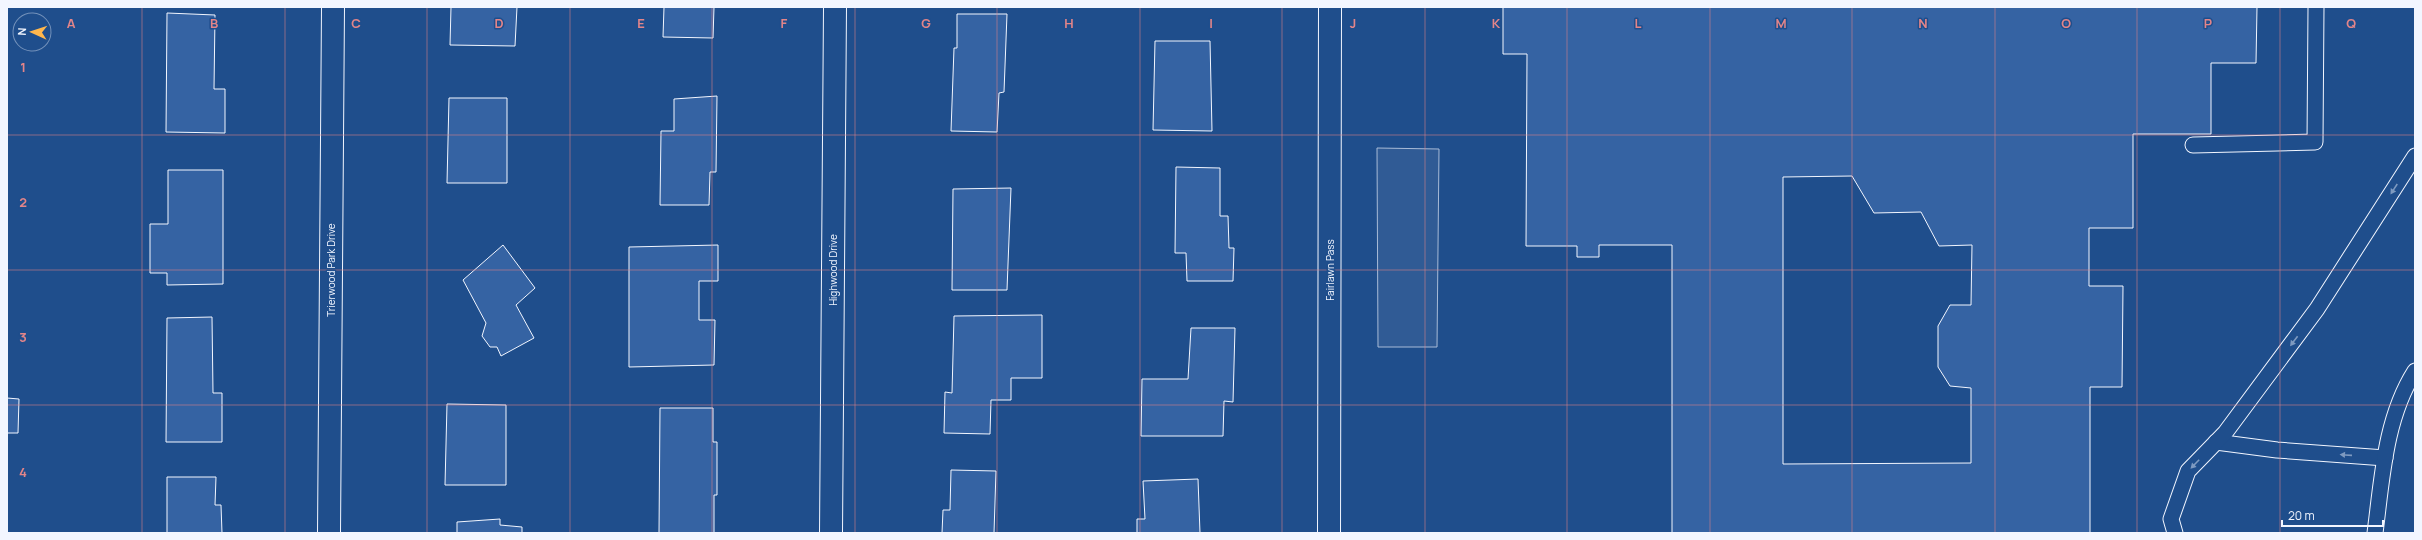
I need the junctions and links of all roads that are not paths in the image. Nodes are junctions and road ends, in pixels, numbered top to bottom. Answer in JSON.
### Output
{"nodes":[{"id":1,"x":333,"y":7,"type":"edge"},
{"id":2,"x":835,"y":7,"type":"edge"},
{"id":3,"x":1330,"y":7,"type":"edge"},
{"id":4,"x":2316,"y":7,"type":"edge"},
{"id":5,"x":2193,"y":145,"type":"dead end"},
{"id":6,"x":2415,"y":156,"type":"edge"},
{"id":7,"x":2415,"y":371,"type":"edge"},
{"id":8,"x":2216,"y":442,"type":"junction"},
{"id":9,"x":2385,"y":458,"type":"junction"},
{"id":10,"x":329,"y":533,"type":"edge"},
{"id":11,"x":831,"y":533,"type":"edge"},
{"id":12,"x":1329,"y":533,"type":"edge"},
{"id":13,"x":2175,"y":533,"type":"edge"},
{"id":14,"x":2375,"y":533,"type":"edge"}],
"edges":[{"from":1,"to":10,"type":"street","name":"Trierwood Park Drive"},
{"from":2,"to":11,"type":"street","name":"Highwood Drive"},
{"from":3,"to":12,"type":"street","name":"Fairlawn Pass"},
{"from":4,"to":5,"type":"lane"},
{"from":6,"to":8,"type":"lane","one_way":true},
{"from":7,"to":9,"type":"lane"},
{"from":9,"to":8,"type":"lane","one_way":true},
{"from":8,"to":13,"type":"lane","one_way":true},
{"from":9,"to":14,"type":"lane"}]}
